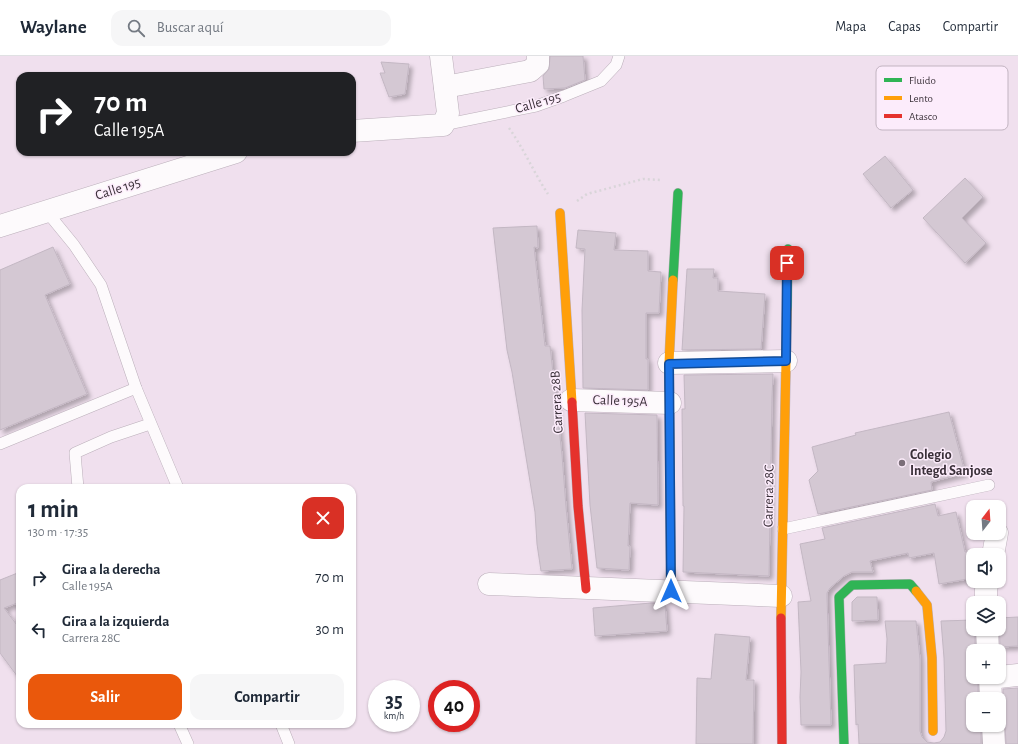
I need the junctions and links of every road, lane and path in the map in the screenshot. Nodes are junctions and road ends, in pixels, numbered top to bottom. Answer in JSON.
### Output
{"nodes":[{"id":1,"x":440,"y":56,"type":"edge"},
{"id":2,"x":620,"y":56,"type":"edge"},
{"id":3,"x":538,"y":60,"type":"edge"},
{"id":4,"x":445,"y":87,"type":"junction"},
{"id":5,"x":500,"y":114,"type":"junction"},
{"id":6,"x":445,"y":119,"type":"junction"},
{"id":7,"x":356,"y":130,"type":"edge"},
{"id":8,"x":223,"y":156,"type":"edge"},
{"id":9,"x":678,"y":193,"type":"joint"},
{"id":10,"x":47,"y":212,"type":"junction"},
{"id":11,"x":560,"y":213,"type":"junction"},
{"id":12,"x":0,"y":226,"type":"edge"},
{"id":13,"x":788,"y":249,"type":"dead end"},
{"id":14,"x":786,"y":361,"type":"junction"},
{"id":15,"x":669,"y":364,"type":"junction"},
{"id":16,"x":136,"y":388,"type":"junction"},
{"id":17,"x":571,"y":400,"type":"junction"},
{"id":18,"x":670,"y":403,"type":"junction"},
{"id":19,"x":150,"y":424,"type":"junction"},
{"id":20,"x":0,"y":444,"type":"edge"},
{"id":21,"x":78,"y":484,"type":"edge"},
{"id":22,"x":176,"y":484,"type":"edge"},
{"id":23,"x":989,"y":485,"type":"dead end"},
{"id":24,"x":783,"y":529,"type":"junction"},
{"id":25,"x":489,"y":584,"type":"dead end"},
{"id":26,"x":586,"y":588,"type":"junction"},
{"id":27,"x":671,"y":591,"type":"junction"},
{"id":28,"x":781,"y":596,"type":"junction"},
{"id":29,"x":1018,"y":676,"type":"edge"},
{"id":30,"x":990,"y":685,"type":"edge"},
{"id":31,"x":181,"y":728,"type":"edge"},
{"id":32,"x":283,"y":728,"type":"edge"},
{"id":33,"x":933,"y":731,"type":"dead end"},
{"id":34,"x":993,"y":732,"type":"edge"},
{"id":35,"x":188,"y":744,"type":"edge"},
{"id":36,"x":289,"y":744,"type":"edge"},
{"id":37,"x":782,"y":744,"type":"edge"},
{"id":38,"x":844,"y":744,"type":"edge"},
{"id":39,"x":994,"y":744,"type":"edge"}],
"edges":[{"from":1,"to":4,"type":"street"},
{"from":2,"to":5,"type":"lane","name":"Calle 195"},
{"from":3,"to":4,"type":"street"},
{"from":4,"to":6,"type":"street"},
{"from":5,"to":6,"type":"lane","name":"Calle 195"},
{"from":5,"to":11,"type":"path"},
{"from":6,"to":7,"type":"street","name":"Calle 195"},
{"from":8,"to":10,"type":"street","name":"Calle 195"},
{"from":9,"to":11,"type":"path"},
{"from":9,"to":15,"type":"street"},
{"from":10,"to":12,"type":"street","name":"Calle 195"},
{"from":10,"to":16,"type":"lane"},
{"from":11,"to":17,"type":"street","name":"Carrera 28B"},
{"from":13,"to":14,"type":"street","name":"Carrera 28C"},
{"from":14,"to":15,"type":"street"},
{"from":14,"to":24,"type":"street","name":"Carrera 28C"},
{"from":15,"to":18,"type":"street"},
{"from":16,"to":19,"type":"lane"},
{"from":16,"to":20,"type":"lane"},
{"from":17,"to":18,"type":"street","name":"Calle 195A"},
{"from":17,"to":26,"type":"street","name":"Carrera 28B"},
{"from":18,"to":27,"type":"street"},
{"from":19,"to":21,"type":"lane"},
{"from":19,"to":22,"type":"lane"},
{"from":23,"to":24,"type":"lane"},
{"from":24,"to":28,"type":"street","name":"Carrera 28C"},
{"from":25,"to":26,"type":"street"},
{"from":26,"to":27,"type":"street"},
{"from":27,"to":28,"type":"street"},
{"from":28,"to":37,"type":"street","name":"Carrera 28C"},
{"from":29,"to":30,"type":"street"},
{"from":31,"to":35,"type":"lane"},
{"from":32,"to":36,"type":"lane"},
{"from":33,"to":38,"type":"street"},
{"from":34,"to":39,"type":"street"}]}
